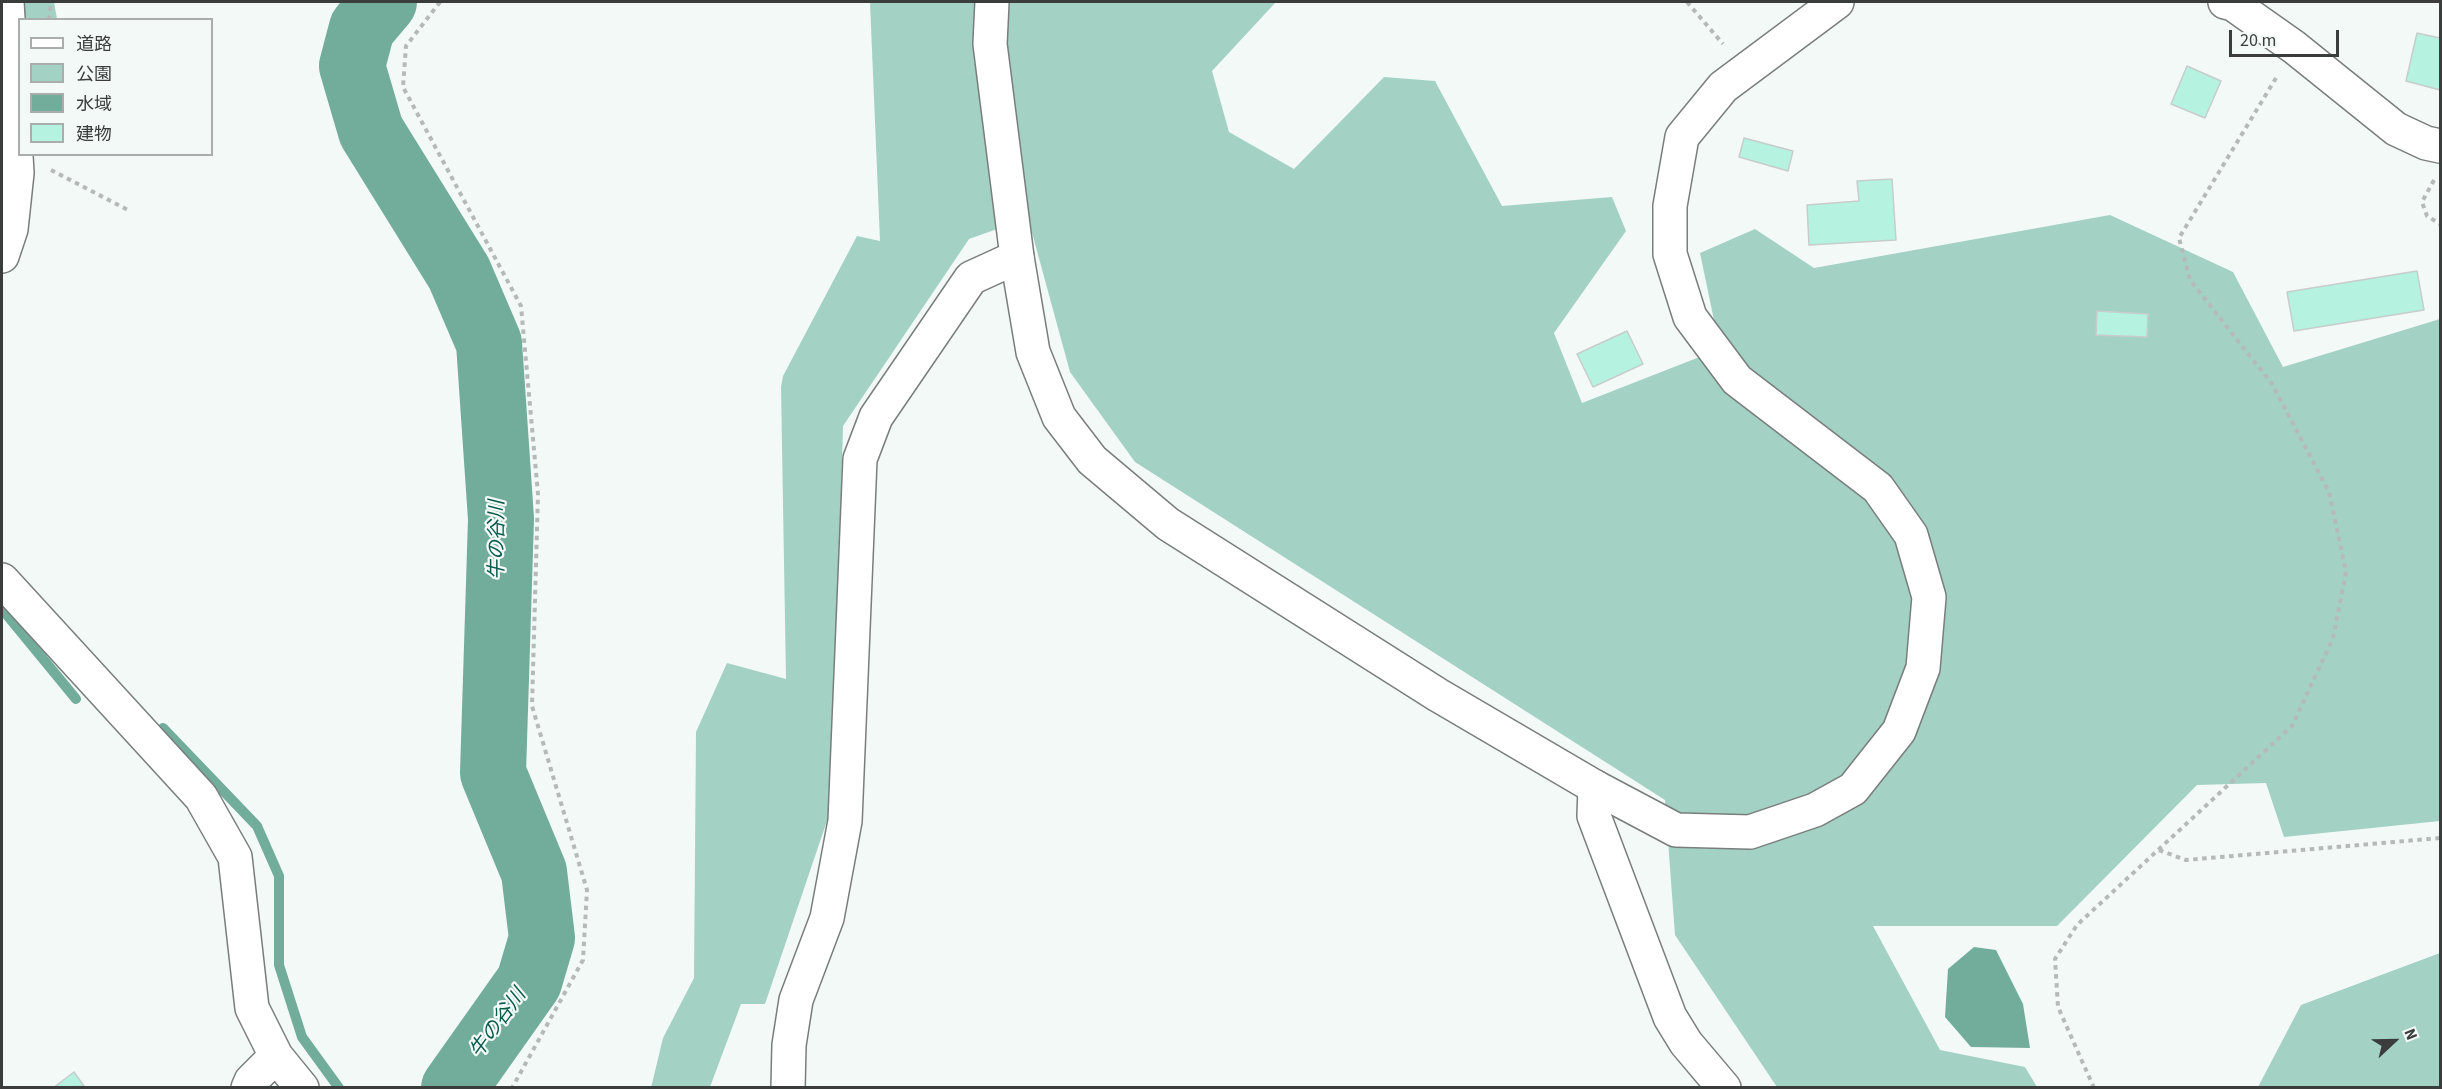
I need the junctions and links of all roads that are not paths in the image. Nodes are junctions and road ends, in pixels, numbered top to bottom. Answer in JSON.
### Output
{"nodes":[{"id":1,"x":7,"y":2,"type":"edge"},
{"id":2,"x":992,"y":2,"type":"edge"},
{"id":3,"x":1837,"y":2,"type":"edge"},
{"id":4,"x":2225,"y":2,"type":"edge"},
{"id":5,"x":2440,"y":146,"type":"edge"},
{"id":6,"x":2,"y":256,"type":"edge"},
{"id":7,"x":1017,"y":257,"type":"junction"},
{"id":8,"x":2,"y":580,"type":"edge"},
{"id":9,"x":1595,"y":787,"type":"junction"},
{"id":10,"x":276,"y":1056,"type":"junction"},
{"id":11,"x":248,"y":1088,"type":"edge"},
{"id":12,"x":302,"y":1088,"type":"edge"},
{"id":13,"x":788,"y":1088,"type":"edge"},
{"id":14,"x":1724,"y":1088,"type":"edge"}],
"edges":[{"from":1,"to":6,"type":"street"},
{"from":2,"to":7,"type":"street"},
{"from":3,"to":9,"type":"street"},
{"from":4,"to":5,"type":"street"},
{"from":7,"to":9,"type":"street"},
{"from":7,"to":13,"type":"street"},
{"from":8,"to":10,"type":"street"},
{"from":9,"to":14,"type":"street"},
{"from":10,"to":11,"type":"street"},
{"from":10,"to":12,"type":"street"}]}
